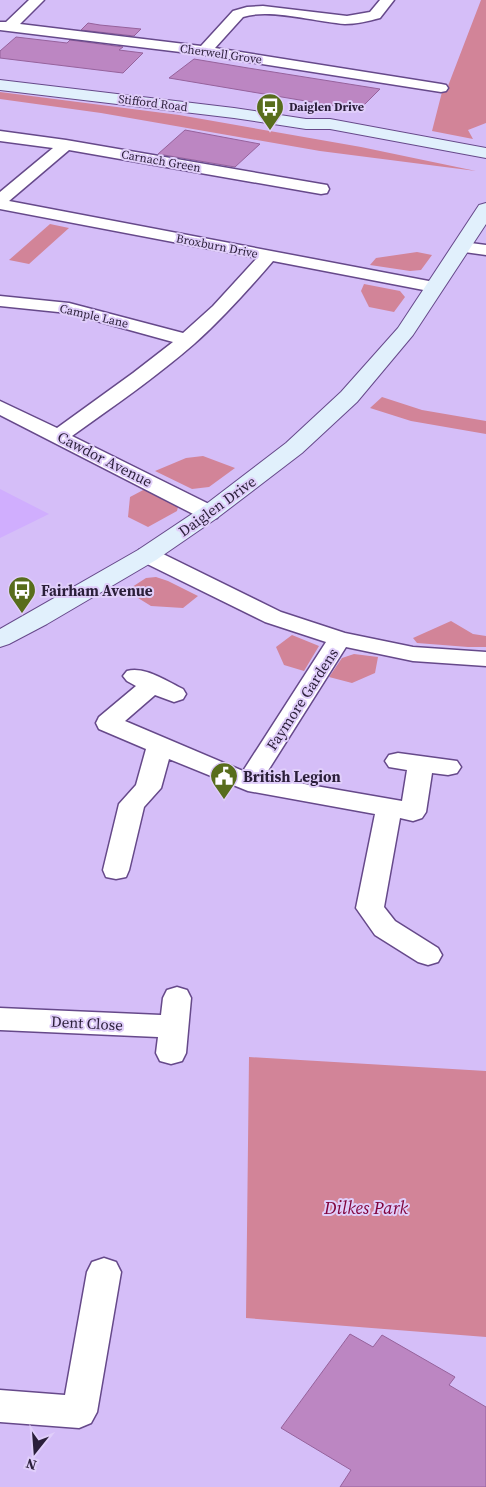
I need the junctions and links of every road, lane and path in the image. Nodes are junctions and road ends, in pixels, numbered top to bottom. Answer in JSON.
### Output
{"nodes":[{"id":1,"x":37,"y":0,"type":"edge"},
{"id":2,"x":386,"y":0,"type":"edge"},
{"id":3,"x":4,"y":27,"type":"edge"},
{"id":4,"x":205,"y":51,"type":"junction"},
{"id":5,"x":0,"y":85,"type":"edge"},
{"id":6,"x":441,"y":88,"type":"dead end"},
{"id":7,"x":306,"y":124,"type":"junction"},
{"id":8,"x":0,"y":136,"type":"edge"},
{"id":9,"x":66,"y":145,"type":"junction"},
{"id":10,"x":486,"y":153,"type":"edge"},
{"id":11,"x":486,"y":164,"type":"edge"},
{"id":12,"x":321,"y":188,"type":"dead end"},
{"id":13,"x":0,"y":200,"type":"edge"},
{"id":14,"x":0,"y":204,"type":"edge"},
{"id":15,"x":486,"y":209,"type":"edge"},
{"id":16,"x":463,"y":247,"type":"junction"},
{"id":17,"x":486,"y":250,"type":"edge"},
{"id":18,"x":269,"y":255,"type":"junction"},
{"id":19,"x":434,"y":287,"type":"junction"},
{"id":20,"x":0,"y":301,"type":"edge"},
{"id":21,"x":187,"y":340,"type":"junction"},
{"id":22,"x":0,"y":407,"type":"edge"},
{"id":23,"x":59,"y":436,"type":"junction"},
{"id":24,"x":209,"y":513,"type":"junction"},
{"id":25,"x":147,"y":555,"type":"junction"},
{"id":26,"x":0,"y":639,"type":"edge"},
{"id":27,"x":340,"y":639,"type":"junction"},
{"id":28,"x":486,"y":659,"type":"edge"},
{"id":29,"x":154,"y":685,"type":"dead end"},
{"id":30,"x":160,"y":745,"type":"junction"},
{"id":31,"x":448,"y":767,"type":"dead end"},
{"id":32,"x":248,"y":783,"type":"junction"},
{"id":33,"x":389,"y":807,"type":"junction"},
{"id":34,"x":116,"y":870,"type":"dead end"},
{"id":35,"x":428,"y":955,"type":"dead end"},
{"id":36,"x":177,"y":998,"type":"dead end"},
{"id":37,"x":0,"y":1018,"type":"edge"},
{"id":38,"x":104,"y":1272,"type":"dead end"},
{"id":39,"x":0,"y":1406,"type":"edge"}],
"edges":[{"from":1,"to":3,"type":"street"},
{"from":2,"to":4,"type":"street"},
{"from":3,"to":4,"type":"street","name":"Cherwell Grove"},
{"from":4,"to":6,"type":"street","name":"Cherwell Grove"},
{"from":5,"to":7,"type":"street","name":"Stifford Road"},
{"from":7,"to":10,"type":"street","name":"Stifford Road"},
{"from":7,"to":11,"type":"street","name":"Stifford Road"},
{"from":8,"to":9,"type":"street","name":"Carnach Green"},
{"from":9,"to":12,"type":"street","name":"Carnach Green"},
{"from":9,"to":13,"type":"street"},
{"from":14,"to":18,"type":"street","name":"Broxburn Drive"},
{"from":15,"to":16,"type":"street","name":"Daiglen Drive"},
{"from":16,"to":17,"type":"street"},
{"from":16,"to":19,"type":"street","name":"Daiglen Drive"},
{"from":18,"to":19,"type":"street","name":"Broxburn Drive"},
{"from":18,"to":21,"type":"street"},
{"from":19,"to":24,"type":"street","name":"Daiglen Drive"},
{"from":20,"to":21,"type":"street","name":"Cample Lane"},
{"from":21,"to":23,"type":"street"},
{"from":22,"to":23,"type":"street","name":"Cawdor Avenue"},
{"from":23,"to":24,"type":"street","name":"Cawdor Avenue"},
{"from":24,"to":25,"type":"street","name":"Daiglen Drive"},
{"from":25,"to":26,"type":"street","name":"Daiglen Drive"},
{"from":25,"to":27,"type":"street"},
{"from":27,"to":28,"type":"street"},
{"from":27,"to":32,"type":"street","name":"Faymore Gardens"},
{"from":29,"to":30,"type":"street"},
{"from":30,"to":32,"type":"street"},
{"from":30,"to":34,"type":"street"},
{"from":31,"to":33,"type":"street"},
{"from":32,"to":33,"type":"street"},
{"from":33,"to":35,"type":"street"},
{"from":36,"to":37,"type":"street","name":"Dent Close"},
{"from":38,"to":39,"type":"street"}]}
